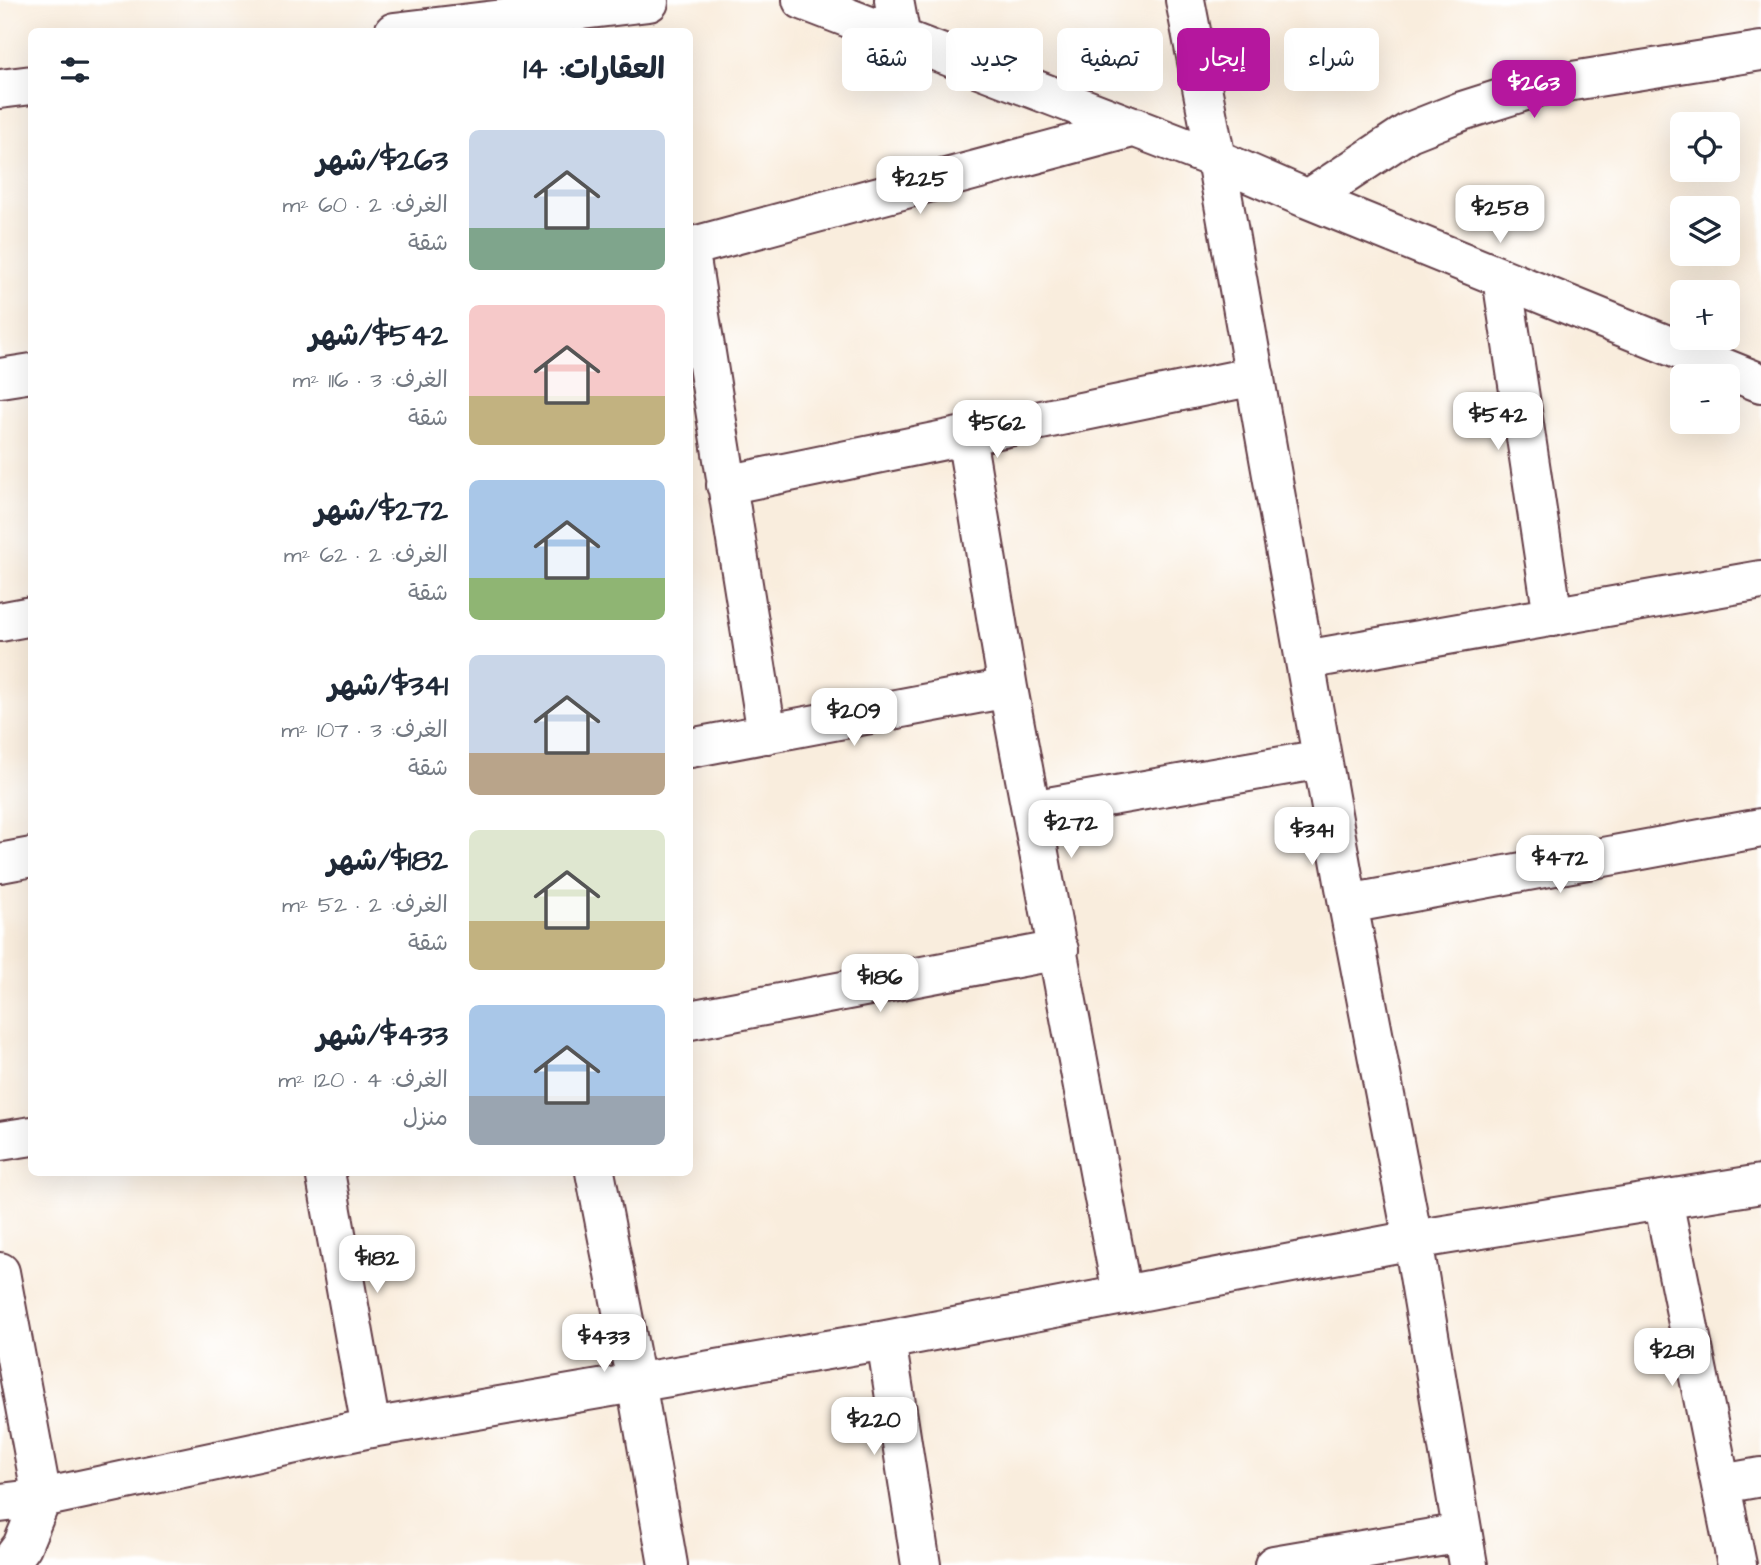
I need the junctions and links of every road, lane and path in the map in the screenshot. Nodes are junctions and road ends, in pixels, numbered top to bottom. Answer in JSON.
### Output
{"nodes":[{"id":1,"x":802,"y":0,"type":"edge"},
{"id":2,"x":894,"y":0,"type":"edge"},
{"id":3,"x":1185,"y":0,"type":"edge"},
{"id":4,"x":651,"y":11,"type":"edge"},
{"id":5,"x":399,"y":23,"type":"edge"},
{"id":6,"x":875,"y":28,"type":"edge"},
{"id":7,"x":899,"y":28,"type":"edge"},
{"id":8,"x":932,"y":50,"type":"edge"},
{"id":9,"x":1761,"y":51,"type":"edge"},
{"id":10,"x":28,"y":86,"type":"edge"},
{"id":11,"x":0,"y":89,"type":"edge"},
{"id":12,"x":1136,"y":127,"type":"junction"},
{"id":13,"x":1216,"y":159,"type":"junction"},
{"id":14,"x":1308,"y":199,"type":"junction"},
{"id":15,"x":693,"y":246,"type":"edge"},
{"id":16,"x":693,"y":272,"type":"edge"},
{"id":17,"x":1502,"y":278,"type":"junction"},
{"id":18,"x":28,"y":374,"type":"edge"},
{"id":19,"x":1255,"y":376,"type":"junction"},
{"id":20,"x":0,"y":378,"type":"edge"},
{"id":21,"x":1761,"y":383,"type":"edge"},
{"id":22,"x":966,"y":436,"type":"junction"},
{"id":23,"x":726,"y":485,"type":"junction"},
{"id":24,"x":1761,"y":580,"type":"edge"},
{"id":25,"x":28,"y":617,"type":"edge"},
{"id":26,"x":1553,"y":617,"type":"junction"},
{"id":27,"x":0,"y":622,"type":"edge"},
{"id":28,"x":1305,"y":660,"type":"junction"},
{"id":29,"x":1008,"y":688,"type":"junction"},
{"id":30,"x":767,"y":734,"type":"junction"},
{"id":31,"x":693,"y":747,"type":"edge"},
{"id":32,"x":1322,"y":759,"type":"junction"},
{"id":33,"x":1031,"y":810,"type":"junction"},
{"id":34,"x":1761,"y":828,"type":"edge"},
{"id":35,"x":28,"y":859,"type":"edge"},
{"id":36,"x":0,"y":863,"type":"edge"},
{"id":37,"x":1348,"y":904,"type":"junction"},
{"id":38,"x":1059,"y":950,"type":"junction"},
{"id":39,"x":693,"y":1019,"type":"edge"},
{"id":40,"x":28,"y":1137,"type":"edge"},
{"id":41,"x":0,"y":1141,"type":"edge"},
{"id":42,"x":326,"y":1176,"type":"edge"},
{"id":43,"x":596,"y":1176,"type":"edge"},
{"id":44,"x":1761,"y":1184,"type":"edge"},
{"id":45,"x":1663,"y":1200,"type":"junction"},
{"id":46,"x":1413,"y":1240,"type":"junction"},
{"id":47,"x":0,"y":1272,"type":"edge"},
{"id":48,"x":1122,"y":1294,"type":"junction"},
{"id":49,"x":886,"y":1340,"type":"junction"},
{"id":50,"x":636,"y":1382,"type":"junction"},
{"id":51,"x":371,"y":1428,"type":"junction"},
{"id":52,"x":1761,"y":1476,"type":"edge"},
{"id":53,"x":1722,"y":1484,"type":"junction"},
{"id":54,"x":42,"y":1498,"type":"junction"},
{"id":55,"x":0,"y":1503,"type":"edge"},
{"id":56,"x":1465,"y":1549,"type":"edge"},
{"id":57,"x":8,"y":1565,"type":"edge"},
{"id":58,"x":668,"y":1565,"type":"edge"},
{"id":59,"x":921,"y":1565,"type":"edge"},
{"id":60,"x":1274,"y":1565,"type":"edge"},
{"id":61,"x":1737,"y":1565,"type":"edge"}],
"edges":[{"from":1,"to":6,"type":"street"},
{"from":2,"to":7,"type":"street"},
{"from":3,"to":13,"type":"street"},
{"from":4,"to":5,"type":"street"},
{"from":8,"to":12,"type":"street"},
{"from":9,"to":14,"type":"street"},
{"from":10,"to":11,"type":"street"},
{"from":12,"to":13,"type":"street"},
{"from":12,"to":15,"type":"street"},
{"from":13,"to":14,"type":"street"},
{"from":13,"to":19,"type":"street"},
{"from":14,"to":17,"type":"street"},
{"from":16,"to":23,"type":"street"},
{"from":17,"to":21,"type":"street"},
{"from":17,"to":26,"type":"street"},
{"from":18,"to":20,"type":"street"},
{"from":19,"to":22,"type":"street"},
{"from":19,"to":28,"type":"street"},
{"from":22,"to":23,"type":"street"},
{"from":22,"to":29,"type":"street"},
{"from":23,"to":30,"type":"street"},
{"from":24,"to":26,"type":"street"},
{"from":25,"to":27,"type":"street"},
{"from":26,"to":28,"type":"street"},
{"from":28,"to":32,"type":"street"},
{"from":29,"to":30,"type":"street"},
{"from":29,"to":33,"type":"street"},
{"from":30,"to":31,"type":"street"},
{"from":32,"to":33,"type":"street"},
{"from":32,"to":37,"type":"street"},
{"from":33,"to":38,"type":"street"},
{"from":34,"to":37,"type":"street"},
{"from":35,"to":36,"type":"street"},
{"from":37,"to":46,"type":"street"},
{"from":38,"to":39,"type":"street"},
{"from":38,"to":48,"type":"street"},
{"from":40,"to":41,"type":"street"},
{"from":42,"to":51,"type":"street"},
{"from":43,"to":50,"type":"street"},
{"from":44,"to":45,"type":"street"},
{"from":45,"to":46,"type":"street"},
{"from":45,"to":53,"type":"street"},
{"from":46,"to":48,"type":"street"},
{"from":46,"to":56,"type":"street"},
{"from":47,"to":54,"type":"street"},
{"from":48,"to":49,"type":"street"},
{"from":49,"to":50,"type":"street"},
{"from":49,"to":59,"type":"street"},
{"from":50,"to":51,"type":"street"},
{"from":50,"to":58,"type":"street"},
{"from":51,"to":54,"type":"street"},
{"from":52,"to":53,"type":"street"},
{"from":53,"to":61,"type":"street"},
{"from":54,"to":55,"type":"street"},
{"from":54,"to":57,"type":"street"},
{"from":56,"to":60,"type":"street"}]}
